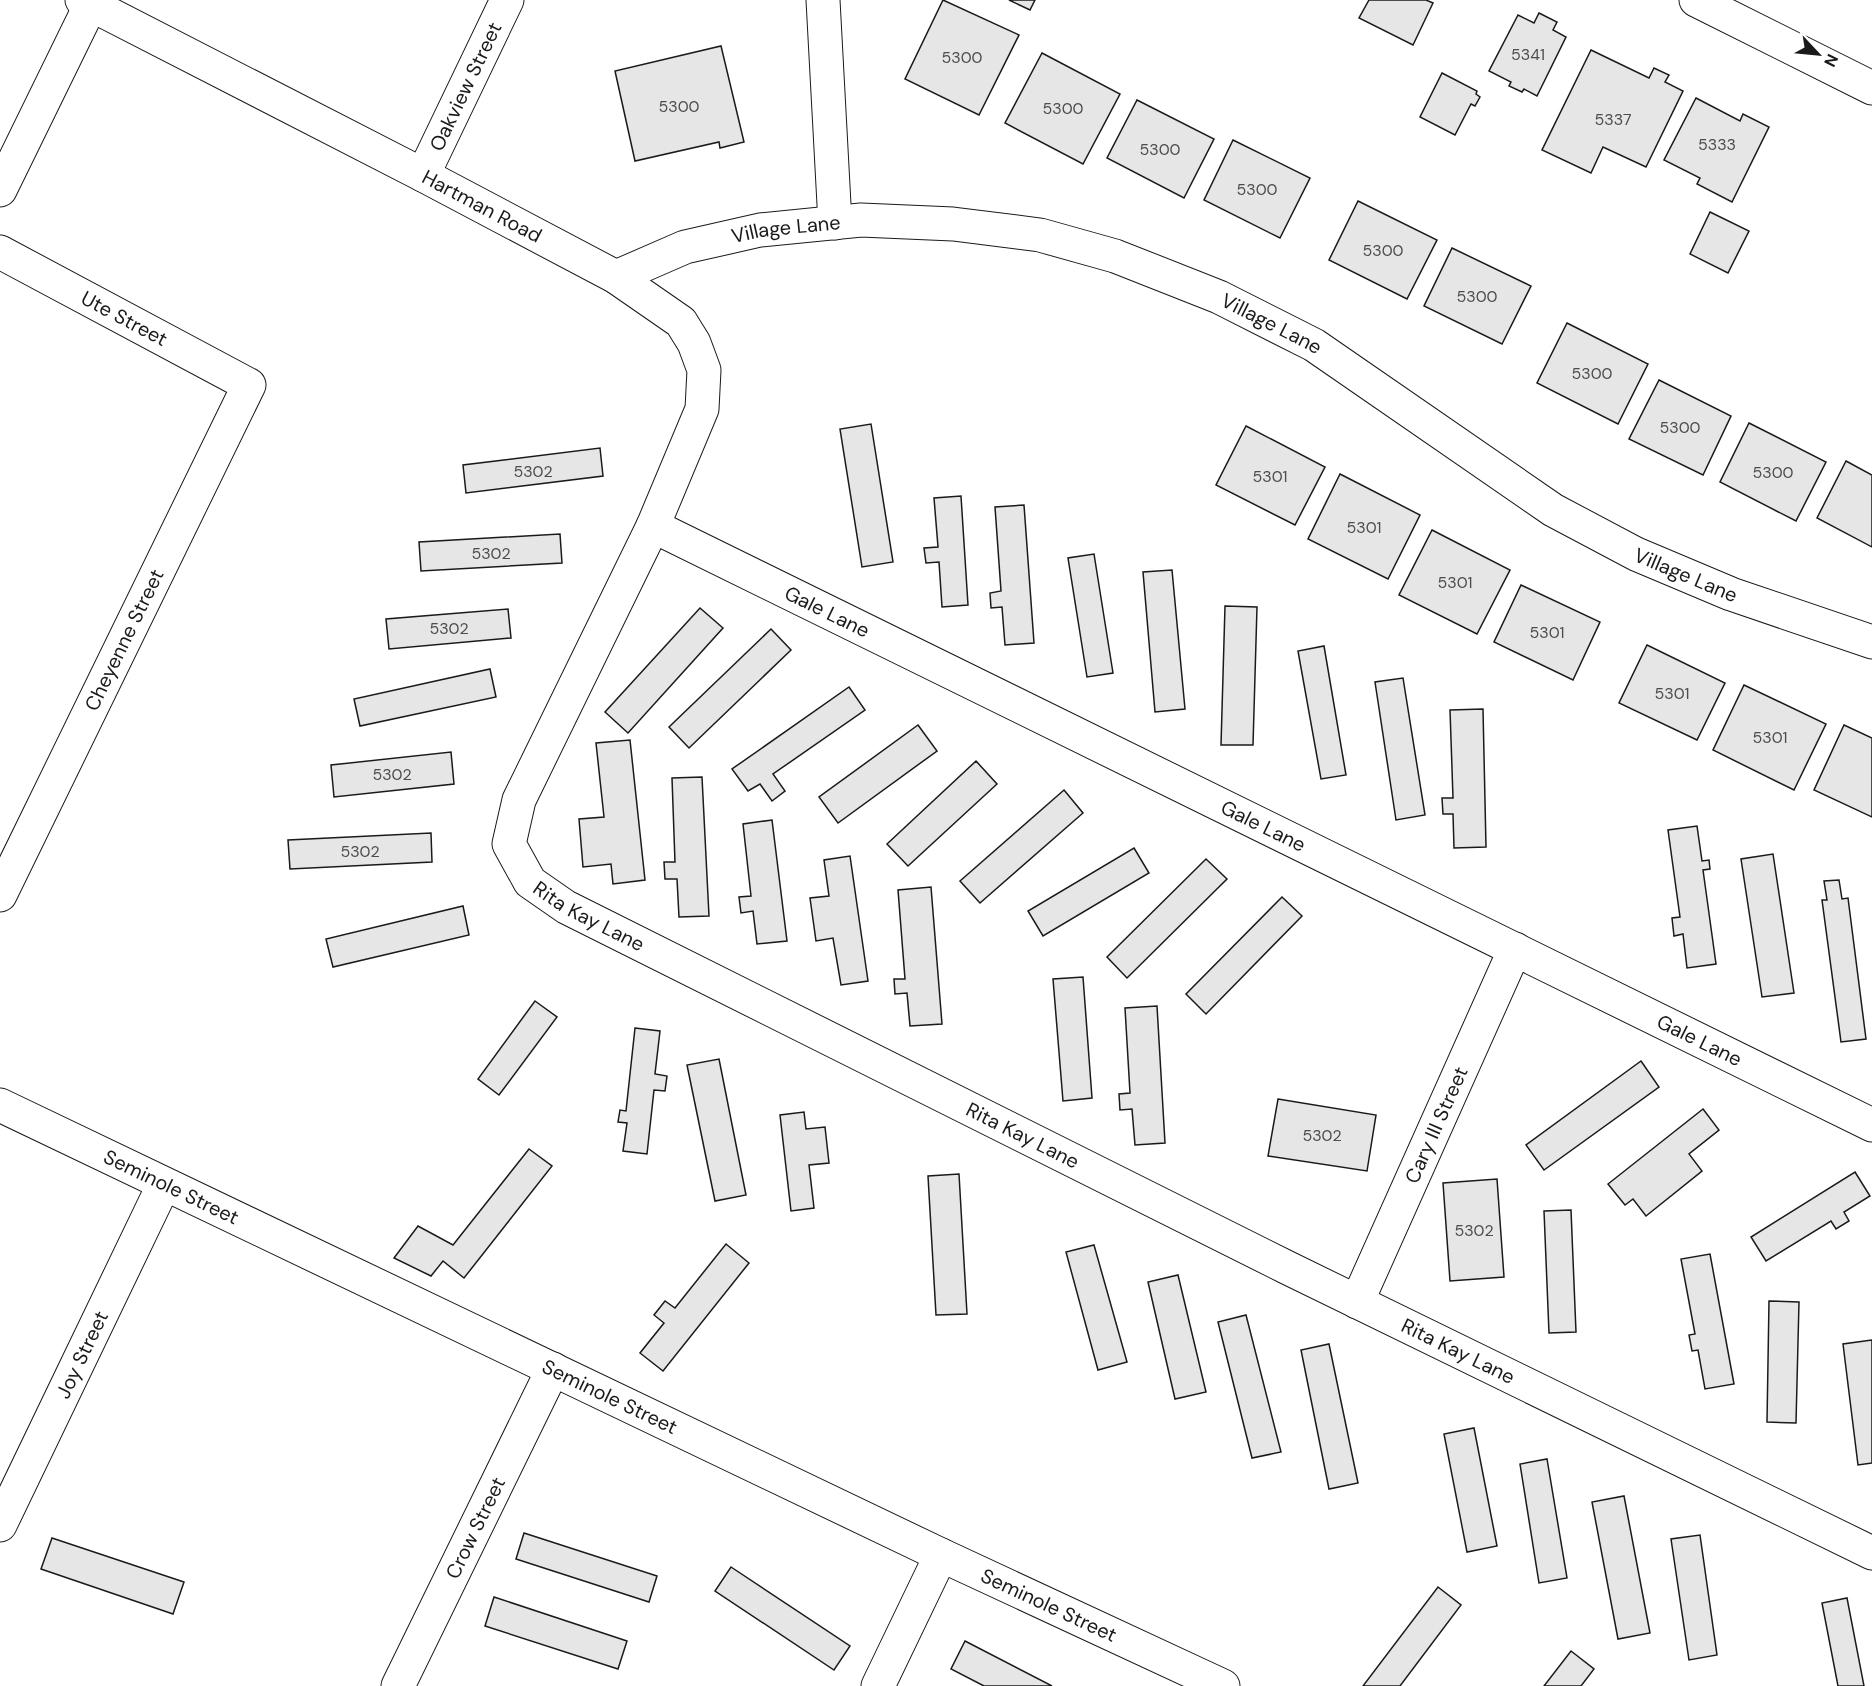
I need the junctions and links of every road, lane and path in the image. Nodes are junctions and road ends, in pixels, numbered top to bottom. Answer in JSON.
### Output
{"nodes":[{"id":1,"x":507,"y":0,"type":"edge"},
{"id":2,"x":823,"y":0,"type":"edge"},
{"id":3,"x":1696,"y":0,"type":"edge"},
{"id":4,"x":86,"y":2,"type":"edge"},
{"id":5,"x":1872,"y":88,"type":"edge"},
{"id":6,"x":423,"y":175,"type":"junction"},
{"id":7,"x":0,"y":190,"type":"edge"},
{"id":8,"x":835,"y":223,"type":"junction"},
{"id":9,"x":0,"y":252,"type":"edge"},
{"id":10,"x":616,"y":278,"type":"junction"},
{"id":11,"x":249,"y":385,"type":"joint"},
{"id":12,"x":653,"y":526,"type":"junction"},
{"id":13,"x":1872,"y":642,"type":"edge"},
{"id":14,"x":0,"y":895,"type":"edge"},
{"id":15,"x":1515,"y":949,"type":"junction"},
{"id":16,"x":0,"y":1105,"type":"edge"},
{"id":17,"x":1872,"y":1125,"type":"edge"},
{"id":18,"x":164,"y":1184,"type":"junction"},
{"id":19,"x":1357,"y":1302,"type":"junction"},
{"id":20,"x":553,"y":1369,"type":"junction"},
{"id":21,"x":0,"y":1525,"type":"edge"},
{"id":22,"x":1872,"y":1553,"type":"edge"},
{"id":23,"x":942,"y":1555,"type":"junction"},
{"id":24,"x":398,"y":1686,"type":"edge"},
{"id":25,"x":878,"y":1686,"type":"edge"},
{"id":26,"x":1223,"y":1686,"type":"edge"}],
"edges":[{"from":1,"to":6,"type":"street","name":"Oakview Street"},
{"from":2,"to":8,"type":"street"},
{"from":3,"to":5,"type":"street"},
{"from":4,"to":6,"type":"street","name":"Hartman Road"},
{"from":4,"to":7,"type":"street"},
{"from":6,"to":10,"type":"street","name":"Hartman Road"},
{"from":8,"to":10,"type":"street","name":"Village Lane"},
{"from":8,"to":13,"type":"street","name":"Village Lane"},
{"from":9,"to":11,"type":"street","name":"Ute Street"},
{"from":10,"to":12,"type":"street","name":"Hartman Road"},
{"from":11,"to":14,"type":"street","name":"Cheyenne Street"},
{"from":12,"to":15,"type":"street","name":"Gale Lane"},
{"from":12,"to":19,"type":"street","name":"Rita Kay Lane"},
{"from":15,"to":17,"type":"street","name":"Gale Lane"},
{"from":15,"to":19,"type":"street","name":"Cary III Street"},
{"from":16,"to":18,"type":"street","name":"Seminole Street"},
{"from":18,"to":20,"type":"street","name":"Seminole Street"},
{"from":18,"to":21,"type":"street","name":"Joy Street"},
{"from":19,"to":22,"type":"street","name":"Rita Kay Lane"},
{"from":20,"to":23,"type":"street","name":"Seminole Street"},
{"from":20,"to":24,"type":"street","name":"Crow Street"},
{"from":23,"to":25,"type":"street"},
{"from":23,"to":26,"type":"street","name":"Seminole Street"}]}
